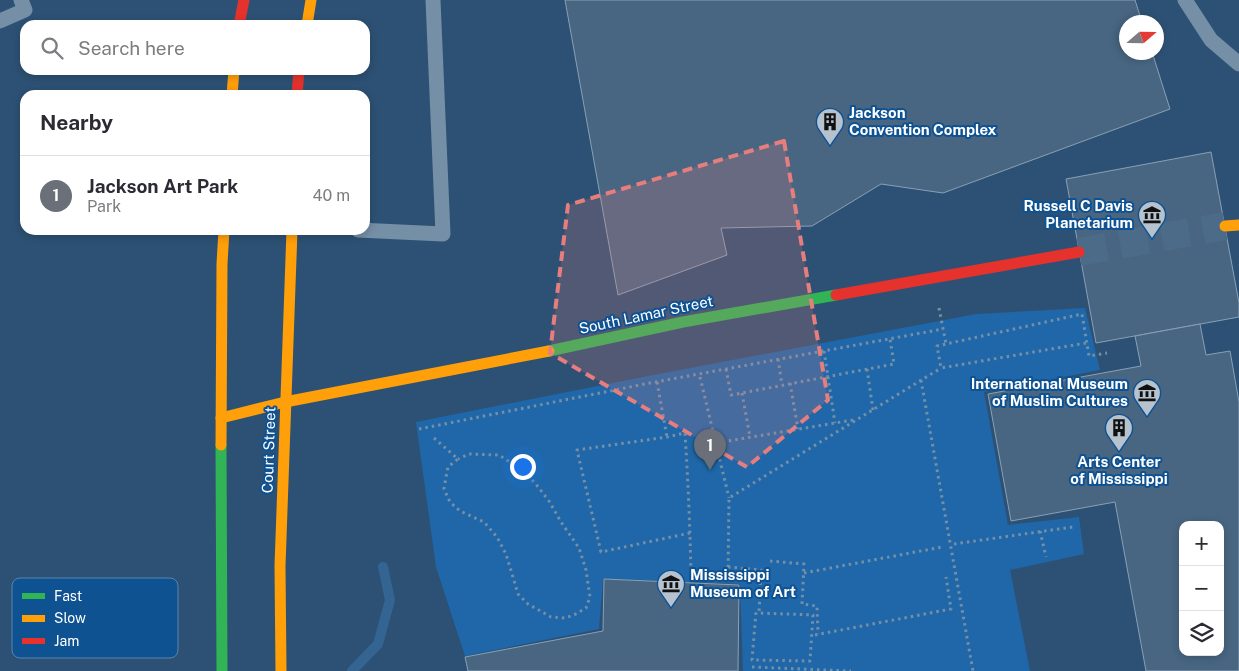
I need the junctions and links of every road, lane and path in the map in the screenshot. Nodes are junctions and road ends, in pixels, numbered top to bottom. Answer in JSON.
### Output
{"nodes":[{"id":1,"x":22,"y":0,"type":"edge"},
{"id":2,"x":244,"y":0,"type":"edge"},
{"id":3,"x":311,"y":0,"type":"edge"},
{"id":4,"x":433,"y":0,"type":"edge"},
{"id":5,"x":1185,"y":0,"type":"edge"},
{"id":6,"x":241,"y":20,"type":"edge"},
{"id":7,"x":308,"y":20,"type":"edge"},
{"id":8,"x":0,"y":21,"type":"edge"},
{"id":9,"x":1239,"y":64,"type":"edge"},
{"id":10,"x":234,"y":75,"type":"edge"},
{"id":11,"x":299,"y":75,"type":"edge"},
{"id":12,"x":232,"y":90,"type":"edge"},
{"id":13,"x":297,"y":90,"type":"edge"},
{"id":14,"x":1239,"y":225,"type":"edge"},
{"id":15,"x":1225,"y":226,"type":"tunnel mouth"},
{"id":16,"x":370,"y":231,"type":"edge"},
{"id":17,"x":224,"y":235,"type":"edge"},
{"id":18,"x":292,"y":235,"type":"edge"},
{"id":19,"x":1080,"y":252,"type":"tunnel mouth"},
{"id":20,"x":937,"y":300,"type":"dead end"},
{"id":21,"x":943,"y":329,"type":"junction"},
{"id":22,"x":890,"y":339,"type":"junction"},
{"id":23,"x":1086,"y":343,"type":"junction"},
{"id":24,"x":946,"y":344,"type":"junction"},
{"id":25,"x":824,"y":351,"type":"junction"},
{"id":26,"x":1107,"y":352,"type":"dead end"},
{"id":27,"x":778,"y":359,"type":"junction"},
{"id":28,"x":941,"y":368,"type":"junction"},
{"id":29,"x":726,"y":369,"type":"junction"},
{"id":30,"x":866,"y":369,"type":"junction"},
{"id":31,"x":827,"y":376,"type":"junction"},
{"id":32,"x":700,"y":377,"type":"dead end"},
{"id":33,"x":921,"y":380,"type":"junction"},
{"id":34,"x":657,"y":382,"type":"junction"},
{"id":35,"x":790,"y":384,"type":"junction"},
{"id":36,"x":782,"y":385,"type":"junction"},
{"id":37,"x":742,"y":393,"type":"junction"},
{"id":38,"x":285,"y":402,"type":"junction"},
{"id":39,"x":873,"y":410,"type":"junction"},
{"id":40,"x":221,"y":418,"type":"junction"},
{"id":41,"x":856,"y":420,"type":"junction"},
{"id":42,"x":835,"y":423,"type":"junction"},
{"id":43,"x":419,"y":429,"type":"dead end"},
{"id":44,"x":798,"y":430,"type":"junction"},
{"id":45,"x":667,"y":437,"type":"junction"},
{"id":46,"x":750,"y":437,"type":"junction"},
{"id":47,"x":434,"y":438,"type":"dead end"},
{"id":48,"x":716,"y":443,"type":"junction"},
{"id":49,"x":458,"y":459,"type":"junction"},
{"id":50,"x":729,"y":498,"type":"junction"},
{"id":51,"x":1073,"y":527,"type":"dead end"},
{"id":52,"x":1040,"y":532,"type":"junction"},
{"id":53,"x":690,"y":533,"type":"junction"},
{"id":54,"x":954,"y":544,"type":"dead end"},
{"id":55,"x":942,"y":547,"type":"dead end"},
{"id":56,"x":1046,"y":557,"type":"dead end"},
{"id":57,"x":770,"y":561,"type":"dead end"},
{"id":58,"x":728,"y":567,"type":"junction"},
{"id":59,"x":804,"y":573,"type":"junction"},
{"id":60,"x":946,"y":577,"type":"dead end"},
{"id":61,"x":759,"y":613,"type":"junction"},
{"id":62,"x":752,"y":667,"type":"dead end"},
{"id":63,"x":222,"y":671,"type":"edge"},
{"id":64,"x":281,"y":671,"type":"edge"},
{"id":65,"x":851,"y":671,"type":"edge"},
{"id":66,"x":973,"y":671,"type":"edge"}],
"edges":[{"from":1,"to":8,"type":"lane"},
{"from":2,"to":6,"type":"street"},
{"from":3,"to":7,"type":"street"},
{"from":4,"to":16,"type":"lane"},
{"from":5,"to":9,"type":"lane"},
{"from":10,"to":12,"type":"street"},
{"from":11,"to":13,"type":"street"},
{"from":14,"to":15,"type":"street"},
{"from":17,"to":40,"type":"street"},
{"from":18,"to":38,"type":"street","name":"Court Street"},
{"from":19,"to":38,"type":"street","name":"South Lamar Street"},
{"from":20,"to":21,"type":"path"},
{"from":21,"to":22,"type":"path"},
{"from":21,"to":24,"type":"path"},
{"from":22,"to":25,"type":"path"},
{"from":22,"to":30,"type":"path"},
{"from":23,"to":24,"type":"path"},
{"from":23,"to":26,"type":"path"},
{"from":23,"to":28,"type":"path"},
{"from":24,"to":28,"type":"path"},
{"from":25,"to":27,"type":"path"},
{"from":25,"to":31,"type":"path"},
{"from":27,"to":29,"type":"path"},
{"from":27,"to":36,"type":"path"},
{"from":28,"to":33,"type":"path"},
{"from":29,"to":34,"type":"path"},
{"from":29,"to":37,"type":"path"},
{"from":30,"to":31,"type":"path"},
{"from":30,"to":39,"type":"path"},
{"from":31,"to":35,"type":"path"},
{"from":31,"to":42,"type":"path"},
{"from":32,"to":48,"type":"path"},
{"from":33,"to":39,"type":"path"},
{"from":33,"to":66,"type":"path"},
{"from":34,"to":43,"type":"path"},
{"from":34,"to":45,"type":"path"},
{"from":35,"to":36,"type":"path"},
{"from":35,"to":44,"type":"path"},
{"from":36,"to":37,"type":"path"},
{"from":37,"to":46,"type":"path"},
{"from":38,"to":40,"type":"street","name":"South Lamar Street"},
{"from":38,"to":64,"type":"street","name":"Court Street"},
{"from":39,"to":41,"type":"path"},
{"from":40,"to":63,"type":"street"},
{"from":41,"to":42,"type":"path"},
{"from":41,"to":50,"type":"path"},
{"from":42,"to":44,"type":"path"},
{"from":44,"to":46,"type":"path"},
{"from":45,"to":53,"type":"path"},
{"from":45,"to":53,"type":"path"},
{"from":46,"to":48,"type":"path"},
{"from":47,"to":49,"type":"path"},
{"from":48,"to":50,"type":"path"},
{"from":49,"to":49,"type":"path"},
{"from":50,"to":58,"type":"path"},
{"from":51,"to":52,"type":"path"},
{"from":52,"to":54,"type":"path"},
{"from":52,"to":56,"type":"path"},
{"from":53,"to":58,"type":"path"},
{"from":55,"to":59,"type":"path"},
{"from":57,"to":59,"type":"path"},
{"from":58,"to":61,"type":"path"},
{"from":59,"to":60,"type":"path"},
{"from":61,"to":61,"type":"path"},
{"from":62,"to":65,"type":"path"}]}
